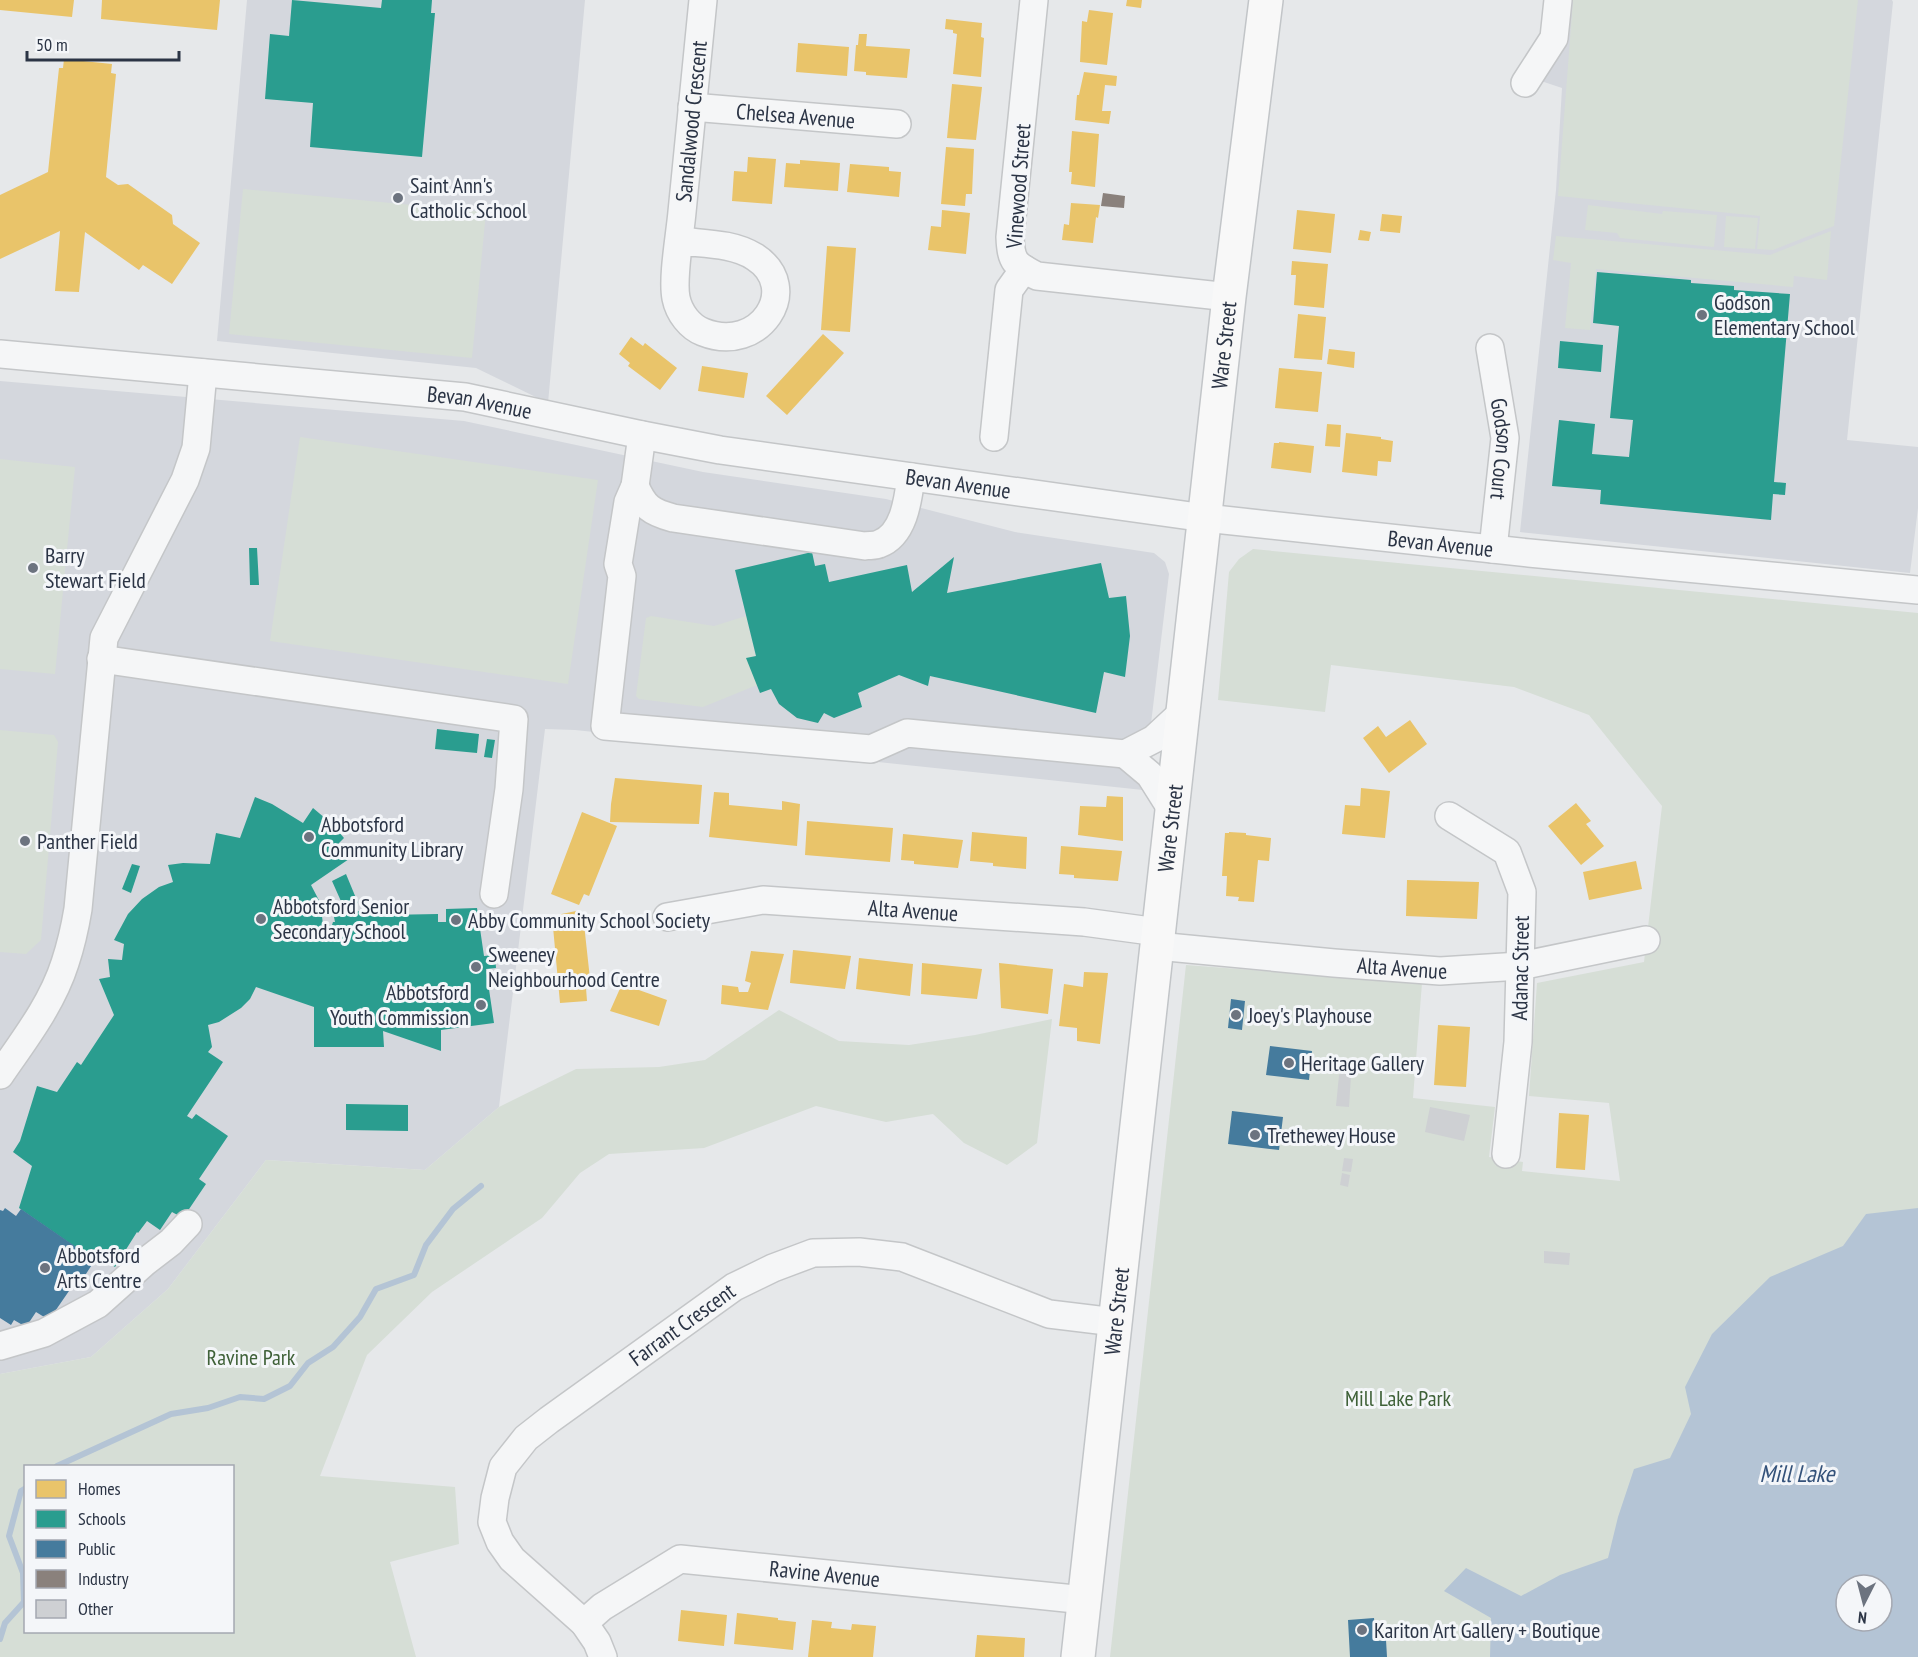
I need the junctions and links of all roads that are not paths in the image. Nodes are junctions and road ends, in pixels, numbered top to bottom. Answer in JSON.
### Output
{"nodes":[{"id":1,"x":703,"y":0,"type":"edge"},
{"id":2,"x":1034,"y":0,"type":"edge"},
{"id":3,"x":1266,"y":0,"type":"edge"},
{"id":4,"x":1558,"y":0,"type":"edge"},
{"id":5,"x":1525,"y":83,"type":"dead end"},
{"id":6,"x":692,"y":107,"type":"junction"},
{"id":7,"x":897,"y":124,"type":"dead end"},
{"id":8,"x":680,"y":241,"type":"dead end"},
{"id":9,"x":1024,"y":269,"type":"junction"},
{"id":10,"x":1228,"y":297,"type":"junction"},
{"id":11,"x":1490,"y":348,"type":"dead end"},
{"id":12,"x":0,"y":354,"type":"edge"},
{"id":13,"x":203,"y":373,"type":"junction"},
{"id":14,"x":642,"y":435,"type":"junction"},
{"id":15,"x":994,"y":437,"type":"dead end"},
{"id":16,"x":911,"y":477,"type":"junction"},
{"id":17,"x":635,"y":486,"type":"junction"},
{"id":18,"x":1205,"y":518,"type":"junction"},
{"id":19,"x":1493,"y":549,"type":"junction"},
{"id":20,"x":1918,"y":590,"type":"edge"},
{"id":21,"x":101,"y":658,"type":"junction"},
{"id":22,"x":1182,"y":713,"type":"junction"},
{"id":23,"x":1125,"y":754,"type":"junction"},
{"id":24,"x":1172,"y":810,"type":"junction"},
{"id":25,"x":1449,"y":816,"type":"dead end"},
{"id":26,"x":494,"y":894,"type":"dead end"},
{"id":27,"x":667,"y":917,"type":"dead end"},
{"id":28,"x":1157,"y":939,"type":"junction"},
{"id":29,"x":1646,"y":940,"type":"dead end"},
{"id":30,"x":1520,"y":966,"type":"junction"},
{"id":31,"x":0,"y":1075,"type":"edge"},
{"id":32,"x":1506,"y":1154,"type":"dead end"},
{"id":33,"x":188,"y":1224,"type":"dead end"},
{"id":34,"x":1115,"y":1322,"type":"junction"},
{"id":35,"x":0,"y":1346,"type":"edge"},
{"id":36,"x":1085,"y":1600,"type":"junction"},
{"id":37,"x":584,"y":1623,"type":"junction"},
{"id":38,"x":603,"y":1657,"type":"edge"},
{"id":39,"x":1078,"y":1657,"type":"edge"}],
"edges":[{"from":1,"to":6,"type":"street","name":"Sandalwood Crescent"},
{"from":2,"to":9,"type":"street","name":"Vinewood Street"},
{"from":3,"to":10,"type":"main road","name":"Ware Street"},
{"from":4,"to":5,"type":"street"},
{"from":6,"to":7,"type":"street","name":"Chelsea Avenue"},
{"from":6,"to":8,"type":"street","name":"Sandalwood Crescent"},
{"from":9,"to":10,"type":"street","name":"Vinewood Street"},
{"from":9,"to":15,"type":"street"},
{"from":10,"to":18,"type":"main road","name":"Ware Street"},
{"from":11,"to":19,"type":"street","name":"Godson Court"},
{"from":12,"to":13,"type":"street","name":"Bevan Avenue"},
{"from":13,"to":14,"type":"street","name":"Bevan Avenue"},
{"from":13,"to":21,"type":"street"},
{"from":14,"to":16,"type":"street","name":"Bevan Avenue"},
{"from":14,"to":17,"type":"street"},
{"from":16,"to":17,"type":"street"},
{"from":16,"to":18,"type":"street","name":"Bevan Avenue"},
{"from":17,"to":23,"type":"street"},
{"from":18,"to":19,"type":"street","name":"Bevan Avenue"},
{"from":18,"to":22,"type":"main road","name":"Ware Street"},
{"from":19,"to":20,"type":"street","name":"Bevan Avenue"},
{"from":21,"to":26,"type":"street"},
{"from":21,"to":31,"type":"street"},
{"from":22,"to":23,"type":"street"},
{"from":22,"to":24,"type":"main road","name":"Ware Street"},
{"from":23,"to":24,"type":"street"},
{"from":24,"to":28,"type":"main road","name":"Ware Street"},
{"from":25,"to":30,"type":"street","name":"Adanac Street"},
{"from":27,"to":28,"type":"street","name":"Alta Avenue"},
{"from":28,"to":30,"type":"street","name":"Alta Avenue"},
{"from":28,"to":34,"type":"main road","name":"Ware Street"},
{"from":29,"to":30,"type":"street","name":"Alta Avenue"},
{"from":30,"to":32,"type":"street","name":"Adanac Street"},
{"from":33,"to":35,"type":"street"},
{"from":34,"to":36,"type":"main road","name":"Ware Street"},
{"from":34,"to":37,"type":"street","name":"Farrant Crescent"},
{"from":36,"to":37,"type":"street","name":"Ravine Avenue"},
{"from":36,"to":39,"type":"main road","name":"Ware Street"},
{"from":37,"to":38,"type":"street","name":"Farrant Crescent"}]}
